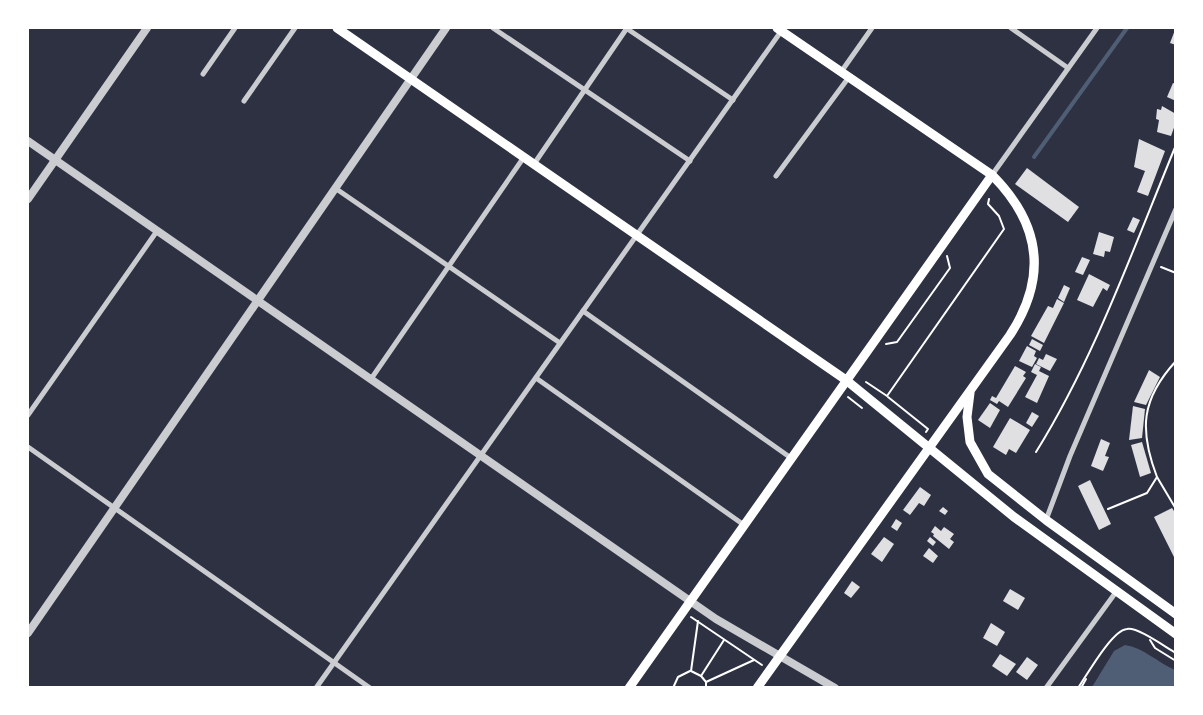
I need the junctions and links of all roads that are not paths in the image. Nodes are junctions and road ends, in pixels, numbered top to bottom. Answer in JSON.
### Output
{"nodes":[{"id":1,"x":147,"y":28,"type":"edge"},
{"id":2,"x":235,"y":28,"type":"edge"},
{"id":3,"x":296,"y":28,"type":"edge"},
{"id":4,"x":337,"y":28,"type":"edge"},
{"id":5,"x":446,"y":28,"type":"edge"},
{"id":6,"x":493,"y":28,"type":"edge"},
{"id":7,"x":627,"y":28,"type":"edge"},
{"id":8,"x":872,"y":28,"type":"edge"},
{"id":9,"x":1011,"y":28,"type":"edge"},
{"id":10,"x":1097,"y":28,"type":"edge"},
{"id":11,"x":781,"y":29,"type":"edge"},
{"id":12,"x":1068,"y":68,"type":"junction"},
{"id":13,"x":203,"y":74,"type":"dead end"},
{"id":14,"x":845,"y":75,"type":"junction"},
{"id":15,"x":410,"y":78,"type":"junction"},
{"id":16,"x":585,"y":90,"type":"junction"},
{"id":17,"x":733,"y":100,"type":"junction"},
{"id":18,"x":244,"y":101,"type":"dead end"},
{"id":19,"x":28,"y":141,"type":"edge"},
{"id":20,"x":524,"y":157,"type":"junction"},
{"id":21,"x":55,"y":160,"type":"junction"},
{"id":22,"x":690,"y":161,"type":"junction"},
{"id":23,"x":534,"y":164,"type":"junction"},
{"id":24,"x":992,"y":175,"type":"junction"},
{"id":25,"x":776,"y":176,"type":"dead end"},
{"id":26,"x":335,"y":188,"type":"junction"},
{"id":27,"x":28,"y":199,"type":"edge"},
{"id":28,"x":1176,"y":209,"type":"edge"},
{"id":29,"x":157,"y":231,"type":"junction"},
{"id":30,"x":637,"y":235,"type":"junction"},
{"id":31,"x":449,"y":266,"type":"junction"},
{"id":32,"x":257,"y":301,"type":"junction"},
{"id":33,"x":583,"y":311,"type":"junction"},
{"id":34,"x":560,"y":343,"type":"junction"},
{"id":35,"x":536,"y":378,"type":"junction"},
{"id":36,"x":371,"y":379,"type":"junction"},
{"id":37,"x":846,"y":380,"type":"junction"},
{"id":38,"x":972,"y":388,"type":"junction"},
{"id":39,"x":28,"y":415,"type":"edge"},
{"id":40,"x":924,"y":444,"type":"junction"},
{"id":41,"x":28,"y":447,"type":"edge"},
{"id":42,"x":480,"y":456,"type":"junction"},
{"id":43,"x":791,"y":458,"type":"junction"},
{"id":44,"x":114,"y":507,"type":"junction"},
{"id":45,"x":1046,"y":520,"type":"junction"},
{"id":46,"x":744,"y":525,"type":"junction"},
{"id":47,"x":1116,"y":592,"type":"junction"},
{"id":48,"x":690,"y":601,"type":"junction"},
{"id":49,"x":1176,"y":614,"type":"edge"},
{"id":50,"x":28,"y":632,"type":"edge"},
{"id":51,"x":1176,"y":634,"type":"edge"},
{"id":52,"x":779,"y":657,"type":"junction"},
{"id":53,"x":334,"y":662,"type":"junction"},
{"id":54,"x":316,"y":688,"type":"edge"},
{"id":55,"x":370,"y":688,"type":"edge"},
{"id":56,"x":629,"y":688,"type":"edge"},
{"id":57,"x":757,"y":688,"type":"edge"},
{"id":58,"x":835,"y":688,"type":"edge"},
{"id":59,"x":1046,"y":688,"type":"edge"}],
"edges":[{"from":1,"to":21,"type":"street"},
{"from":2,"to":13,"type":"street"},
{"from":3,"to":18,"type":"street"},
{"from":4,"to":15,"type":"main road"},
{"from":5,"to":15,"type":"street"},
{"from":6,"to":16,"type":"street"},
{"from":7,"to":16,"type":"street"},
{"from":7,"to":17,"type":"street"},
{"from":8,"to":14,"type":"street"},
{"from":9,"to":12,"type":"street"},
{"from":10,"to":12,"type":"street"},
{"from":11,"to":14,"type":"main road"},
{"from":11,"to":17,"type":"street"},
{"from":12,"to":24,"type":"street"},
{"from":14,"to":24,"type":"main road"},
{"from":14,"to":25,"type":"street"},
{"from":15,"to":20,"type":"main road"},
{"from":15,"to":26,"type":"street"},
{"from":16,"to":22,"type":"street"},
{"from":16,"to":23,"type":"street"},
{"from":17,"to":22,"type":"street"},
{"from":19,"to":21,"type":"street"},
{"from":20,"to":23,"type":"main road"},
{"from":20,"to":31,"type":"street"},
{"from":21,"to":27,"type":"street"},
{"from":21,"to":29,"type":"street"},
{"from":22,"to":30,"type":"street"},
{"from":23,"to":30,"type":"main road"},
{"from":24,"to":37,"type":"main road"},
{"from":24,"to":38,"type":"main road"},
{"from":26,"to":31,"type":"street"},
{"from":26,"to":32,"type":"street"},
{"from":28,"to":45,"type":"street"},
{"from":29,"to":32,"type":"street"},
{"from":29,"to":39,"type":"street"},
{"from":30,"to":33,"type":"street"},
{"from":30,"to":37,"type":"main road"},
{"from":31,"to":34,"type":"street"},
{"from":31,"to":36,"type":"street"},
{"from":32,"to":36,"type":"street"},
{"from":32,"to":44,"type":"street"},
{"from":33,"to":34,"type":"street"},
{"from":33,"to":43,"type":"street"},
{"from":34,"to":35,"type":"street"},
{"from":35,"to":42,"type":"street"},
{"from":35,"to":46,"type":"street"},
{"from":36,"to":42,"type":"street"},
{"from":37,"to":40,"type":"main road"},
{"from":37,"to":43,"type":"main road"},
{"from":38,"to":40,"type":"main road"},
{"from":38,"to":45,"type":"main road"},
{"from":40,"to":47,"type":"main road"},
{"from":40,"to":52,"type":"main road"},
{"from":41,"to":44,"type":"street"},
{"from":42,"to":48,"type":"street"},
{"from":42,"to":53,"type":"street"},
{"from":43,"to":46,"type":"main road"},
{"from":44,"to":50,"type":"street"},
{"from":44,"to":53,"type":"street"},
{"from":45,"to":49,"type":"main road"},
{"from":46,"to":48,"type":"main road"},
{"from":47,"to":51,"type":"main road"},
{"from":47,"to":59,"type":"street"},
{"from":48,"to":52,"type":"street"},
{"from":48,"to":56,"type":"main road"},
{"from":52,"to":57,"type":"main road"},
{"from":52,"to":58,"type":"street"},
{"from":53,"to":54,"type":"street"},
{"from":53,"to":55,"type":"street"}]}
